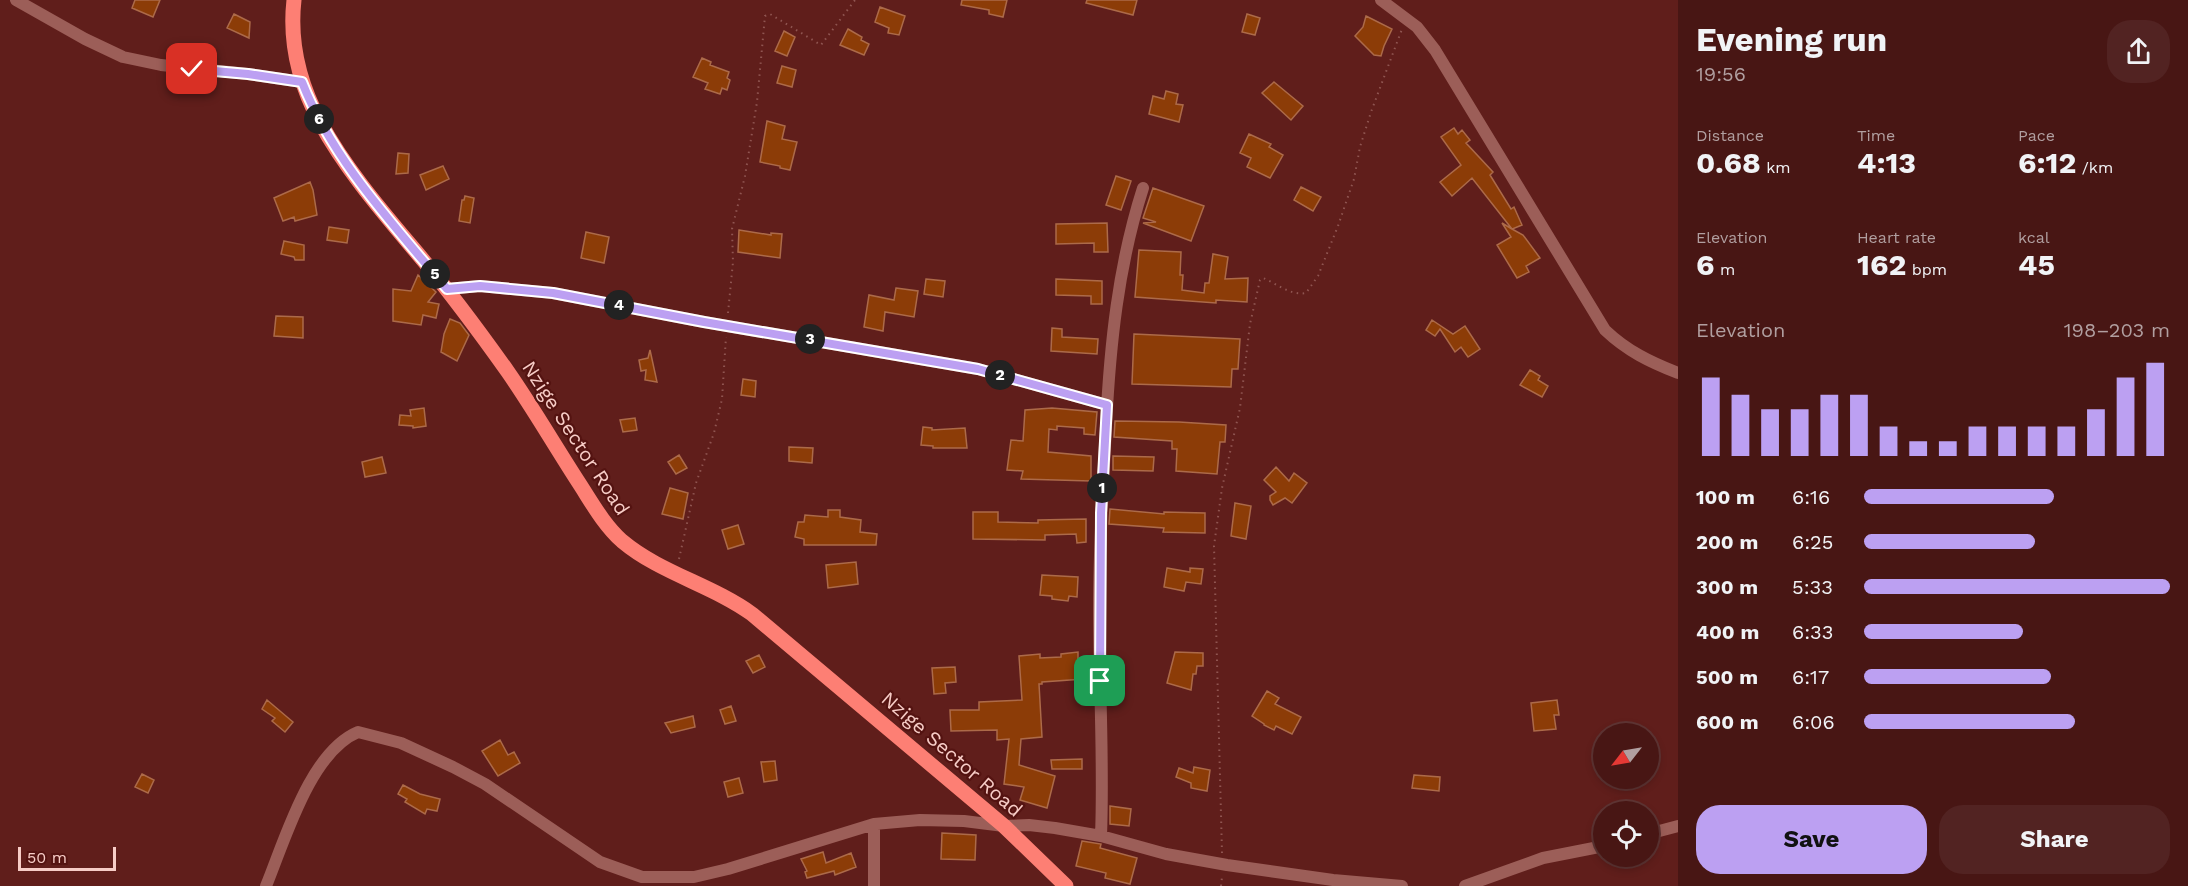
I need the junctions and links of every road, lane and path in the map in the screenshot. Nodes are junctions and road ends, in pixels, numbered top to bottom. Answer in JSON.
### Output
{"nodes":[{"id":1,"x":16,"y":0,"type":"edge"},
{"id":2,"x":294,"y":0,"type":"edge"},
{"id":3,"x":855,"y":0,"type":"edge"},
{"id":4,"x":1381,"y":0,"type":"edge"},
{"id":5,"x":1406,"y":18,"type":"junction"},
{"id":6,"x":302,"y":82,"type":"junction"},
{"id":7,"x":1143,"y":188,"type":"dead end"},
{"id":8,"x":447,"y":289,"type":"junction"},
{"id":9,"x":726,"y":326,"type":"junction"},
{"id":10,"x":1678,"y":373,"type":"edge"},
{"id":11,"x":1107,"y":405,"type":"junction"},
{"id":12,"x":676,"y":573,"type":"junction"},
{"id":13,"x":874,"y":824,"type":"junction"},
{"id":14,"x":1004,"y":826,"type":"junction"},
{"id":15,"x":1678,"y":826,"type":"edge"},
{"id":16,"x":1659,"y":831,"type":"edge"},
{"id":17,"x":1101,"y":836,"type":"junction"},
{"id":18,"x":1593,"y":848,"type":"edge"},
{"id":19,"x":1222,"y":864,"type":"junction"},
{"id":20,"x":266,"y":886,"type":"edge"},
{"id":21,"x":874,"y":886,"type":"edge"},
{"id":22,"x":1066,"y":886,"type":"edge"},
{"id":23,"x":1221,"y":886,"type":"edge"},
{"id":24,"x":1402,"y":886,"type":"edge"},
{"id":25,"x":1465,"y":886,"type":"edge"}],
"edges":[{"from":1,"to":6,"type":"street"},
{"from":2,"to":6,"type":"main road","name":"Nzige Sector Road"},
{"from":3,"to":9,"type":"path"},
{"from":4,"to":5,"type":"street"},
{"from":5,"to":10,"type":"street"},
{"from":5,"to":19,"type":"path"},
{"from":6,"to":8,"type":"main road","name":"Nzige Sector Road"},
{"from":7,"to":11,"type":"street"},
{"from":8,"to":9,"type":"street"},
{"from":8,"to":12,"type":"main road","name":"Nzige Sector Road"},
{"from":9,"to":11,"type":"street"},
{"from":9,"to":12,"type":"path"},
{"from":11,"to":17,"type":"street"},
{"from":12,"to":14,"type":"main road","name":"Nzige Sector Road"},
{"from":13,"to":14,"type":"street"},
{"from":13,"to":20,"type":"street"},
{"from":13,"to":21,"type":"street"},
{"from":14,"to":17,"type":"street"},
{"from":14,"to":22,"type":"main road","name":"Nzige Sector Road"},
{"from":15,"to":16,"type":"street"},
{"from":17,"to":19,"type":"street"},
{"from":18,"to":25,"type":"street"},
{"from":19,"to":23,"type":"path"},
{"from":19,"to":24,"type":"street"}]}
